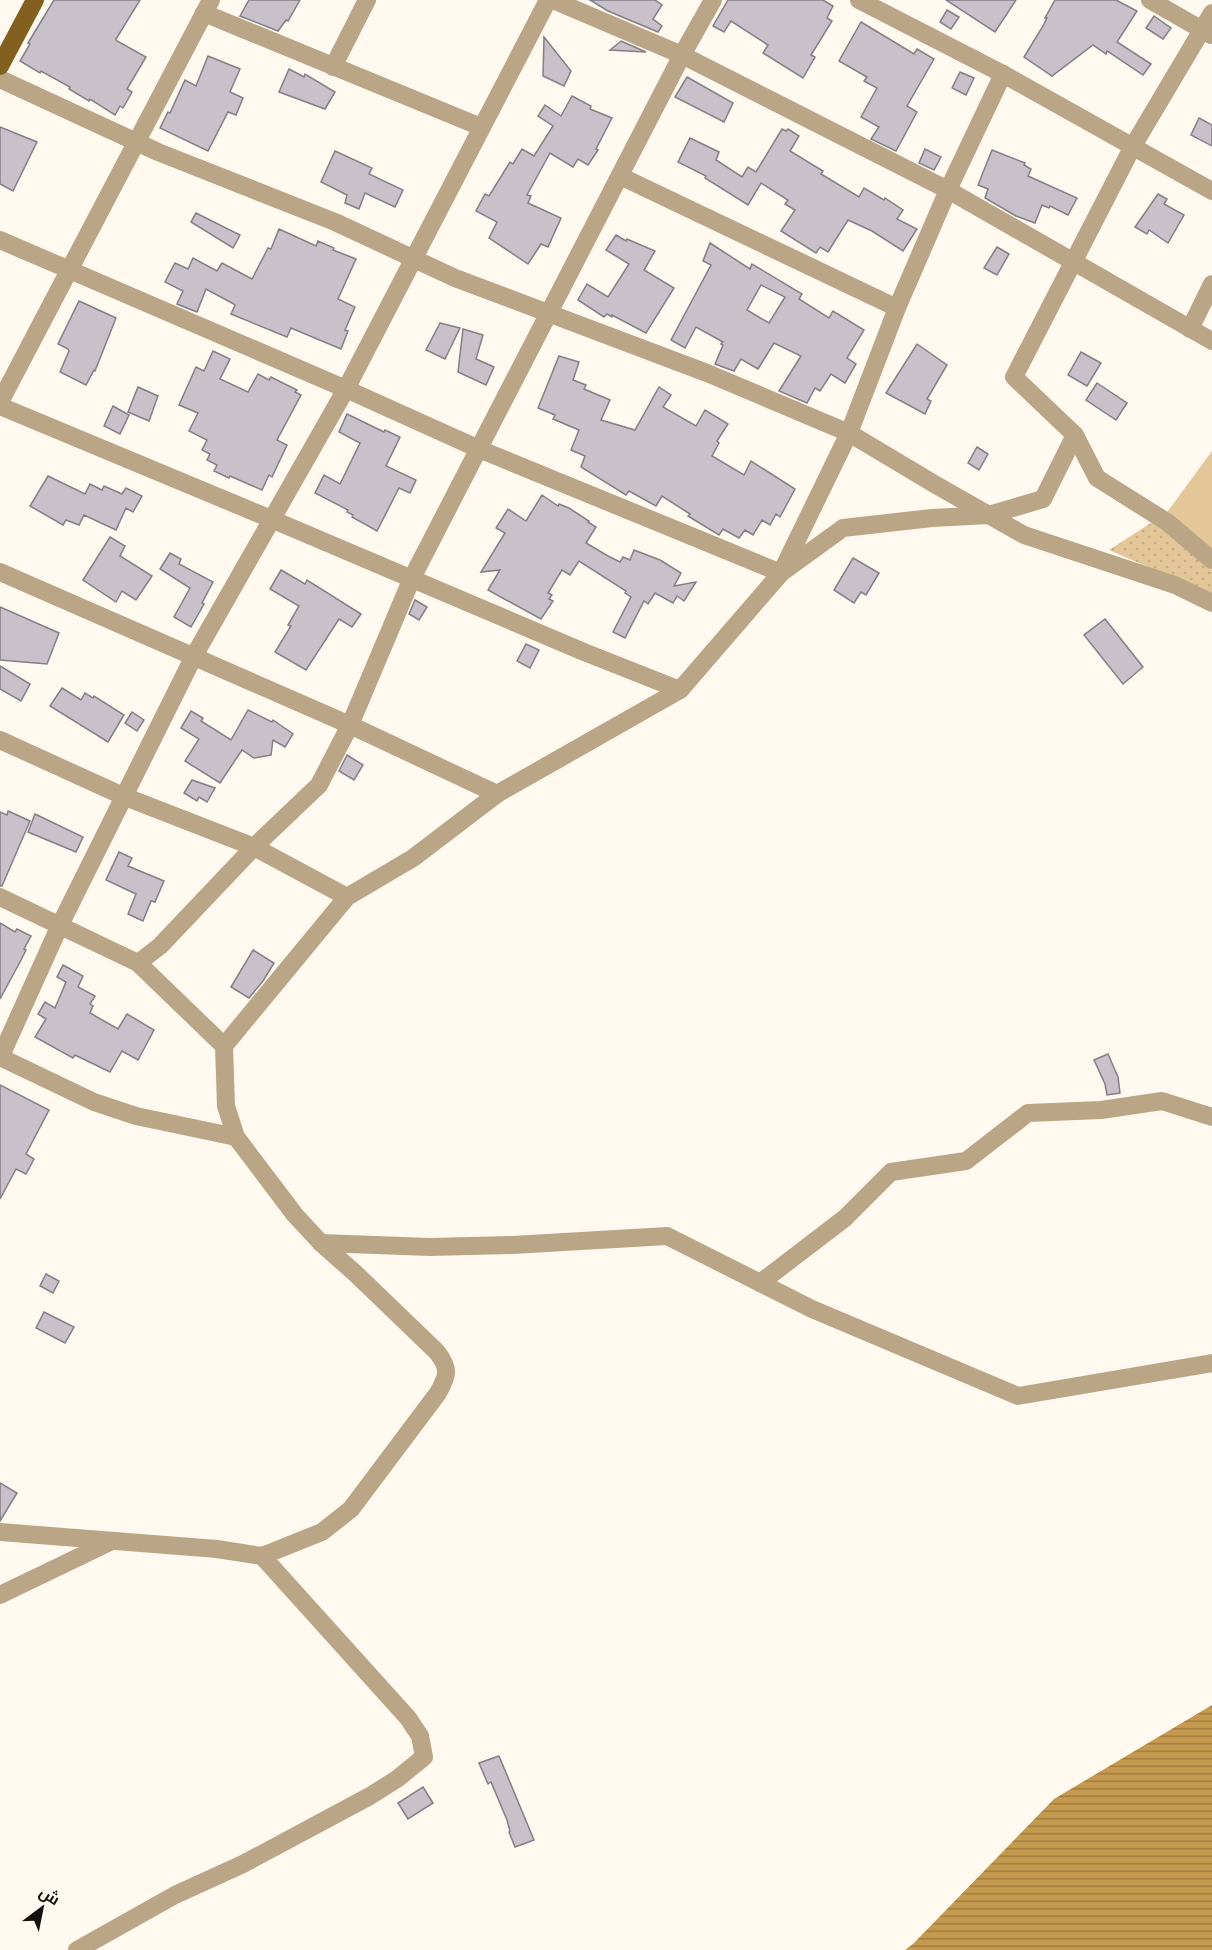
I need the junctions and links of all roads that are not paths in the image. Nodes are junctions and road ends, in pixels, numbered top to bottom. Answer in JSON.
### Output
{"nodes":[{"id":1,"x":35,"y":0,"type":"edge"},
{"id":2,"x":367,"y":0,"type":"edge"},
{"id":3,"x":548,"y":0,"type":"edge"},
{"id":4,"x":553,"y":0,"type":"edge"},
{"id":5,"x":713,"y":0,"type":"edge"},
{"id":6,"x":859,"y":0,"type":"edge"},
{"id":7,"x":1150,"y":0,"type":"edge"},
{"id":8,"x":879,"y":4,"type":"edge"},
{"id":9,"x":207,"y":6,"type":"edge"},
{"id":10,"x":1212,"y":13,"type":"edge"},
{"id":11,"x":1207,"y":33,"type":"edge"},
{"id":12,"x":682,"y":55,"type":"junction"},
{"id":13,"x":0,"y":66,"type":"edge"},
{"id":14,"x":333,"y":67,"type":"junction"},
{"id":15,"x":1003,"y":74,"type":"junction"},
{"id":16,"x":0,"y":79,"type":"edge"},
{"id":17,"x":481,"y":127,"type":"junction"},
{"id":18,"x":136,"y":142,"type":"junction"},
{"id":19,"x":1133,"y":146,"type":"junction"},
{"id":20,"x":620,"y":176,"type":"junction"},
{"id":21,"x":948,"y":190,"type":"junction"},
{"id":22,"x":1212,"y":191,"type":"edge"},
{"id":23,"x":0,"y":240,"type":"edge"},
{"id":24,"x":414,"y":259,"type":"junction"},
{"id":25,"x":1072,"y":262,"type":"junction"},
{"id":26,"x":69,"y":270,"type":"junction"},
{"id":27,"x":1212,"y":284,"type":"edge"},
{"id":28,"x":897,"y":308,"type":"junction"},
{"id":29,"x":548,"y":314,"type":"junction"},
{"id":30,"x":1190,"y":329,"type":"junction"},
{"id":31,"x":1212,"y":341,"type":"edge"},
{"id":32,"x":346,"y":389,"type":"junction"},
{"id":33,"x":0,"y":404,"type":"edge"},
{"id":34,"x":849,"y":433,"type":"junction"},
{"id":35,"x":1075,"y":435,"type":"junction"},
{"id":36,"x":479,"y":449,"type":"junction"},
{"id":37,"x":989,"y":516,"type":"junction"},
{"id":38,"x":272,"y":519,"type":"junction"},
{"id":39,"x":1212,"y":560,"type":"edge"},
{"id":40,"x":0,"y":572,"type":"edge"},
{"id":41,"x":781,"y":573,"type":"junction"},
{"id":42,"x":412,"y":578,"type":"junction"},
{"id":43,"x":1212,"y":603,"type":"edge"},
{"id":44,"x":194,"y":656,"type":"junction"},
{"id":45,"x":680,"y":690,"type":"junction"},
{"id":46,"x":350,"y":725,"type":"junction"},
{"id":47,"x":0,"y":740,"type":"edge"},
{"id":48,"x":497,"y":794,"type":"junction"},
{"id":49,"x":123,"y":796,"type":"junction"},
{"id":50,"x":254,"y":847,"type":"junction"},
{"id":51,"x":0,"y":897,"type":"edge"},
{"id":52,"x":347,"y":897,"type":"junction"},
{"id":53,"x":60,"y":925,"type":"junction"},
{"id":54,"x":138,"y":963,"type":"junction"},
{"id":55,"x":224,"y":1046,"type":"junction"},
{"id":56,"x":0,"y":1057,"type":"edge"},
{"id":57,"x":1212,"y":1117,"type":"edge"},
{"id":58,"x":236,"y":1137,"type":"junction"},
{"id":59,"x":321,"y":1243,"type":"junction"},
{"id":60,"x":760,"y":1283,"type":"junction"},
{"id":61,"x":1212,"y":1363,"type":"edge"},
{"id":62,"x":0,"y":1532,"type":"edge"},
{"id":63,"x":114,"y":1540,"type":"junction"},
{"id":64,"x":262,"y":1556,"type":"junction"},
{"id":65,"x":0,"y":1595,"type":"edge"},
{"id":66,"x":77,"y":1950,"type":"edge"}],
"edges":[{"from":1,"to":13,"type":"main road"},
{"from":2,"to":14,"type":"street"},
{"from":3,"to":17,"type":"street"},
{"from":4,"to":12,"type":"street"},
{"from":5,"to":12,"type":"street"},
{"from":6,"to":8,"type":"street"},
{"from":7,"to":11,"type":"street"},
{"from":8,"to":15,"type":"street"},
{"from":9,"to":14,"type":"street"},
{"from":9,"to":18,"type":"street"},
{"from":10,"to":11,"type":"street"},
{"from":11,"to":19,"type":"street"},
{"from":12,"to":20,"type":"street"},
{"from":12,"to":21,"type":"street"},
{"from":14,"to":17,"type":"street"},
{"from":15,"to":19,"type":"street"},
{"from":15,"to":21,"type":"street"},
{"from":16,"to":18,"type":"street"},
{"from":17,"to":24,"type":"street"},
{"from":18,"to":24,"type":"street"},
{"from":18,"to":26,"type":"street"},
{"from":19,"to":22,"type":"street"},
{"from":19,"to":25,"type":"street"},
{"from":20,"to":28,"type":"street"},
{"from":20,"to":29,"type":"street"},
{"from":21,"to":25,"type":"street"},
{"from":21,"to":28,"type":"street"},
{"from":23,"to":26,"type":"street"},
{"from":24,"to":29,"type":"street"},
{"from":24,"to":32,"type":"street"},
{"from":25,"to":30,"type":"street"},
{"from":25,"to":35,"type":"street"},
{"from":26,"to":32,"type":"street"},
{"from":26,"to":33,"type":"street"},
{"from":27,"to":30,"type":"street"},
{"from":28,"to":34,"type":"street"},
{"from":29,"to":34,"type":"street"},
{"from":29,"to":36,"type":"street"},
{"from":30,"to":31,"type":"street"},
{"from":32,"to":36,"type":"street"},
{"from":32,"to":38,"type":"street"},
{"from":33,"to":38,"type":"street"},
{"from":34,"to":37,"type":"street"},
{"from":34,"to":41,"type":"street"},
{"from":35,"to":37,"type":"street"},
{"from":35,"to":39,"type":"street"},
{"from":36,"to":41,"type":"street"},
{"from":36,"to":42,"type":"street"},
{"from":37,"to":41,"type":"street"},
{"from":37,"to":43,"type":"street"},
{"from":38,"to":42,"type":"street"},
{"from":38,"to":44,"type":"street"},
{"from":40,"to":44,"type":"street"},
{"from":41,"to":45,"type":"street"},
{"from":42,"to":45,"type":"street"},
{"from":42,"to":46,"type":"street"},
{"from":44,"to":46,"type":"street"},
{"from":44,"to":49,"type":"street"},
{"from":45,"to":48,"type":"street"},
{"from":46,"to":48,"type":"street"},
{"from":46,"to":50,"type":"street"},
{"from":47,"to":49,"type":"street"},
{"from":48,"to":52,"type":"street"},
{"from":49,"to":50,"type":"street"},
{"from":49,"to":53,"type":"street"},
{"from":50,"to":52,"type":"street"},
{"from":50,"to":54,"type":"street"},
{"from":51,"to":53,"type":"street"},
{"from":52,"to":55,"type":"street"},
{"from":53,"to":54,"type":"street"},
{"from":53,"to":56,"type":"street"},
{"from":54,"to":55,"type":"street"},
{"from":55,"to":58,"type":"street"},
{"from":56,"to":58,"type":"street"},
{"from":57,"to":60,"type":"street"},
{"from":58,"to":59,"type":"street"},
{"from":59,"to":60,"type":"street"},
{"from":59,"to":64,"type":"street"},
{"from":60,"to":61,"type":"street"},
{"from":62,"to":63,"type":"street"},
{"from":63,"to":64,"type":"street"},
{"from":63,"to":65,"type":"street"},
{"from":64,"to":66,"type":"street"}]}
